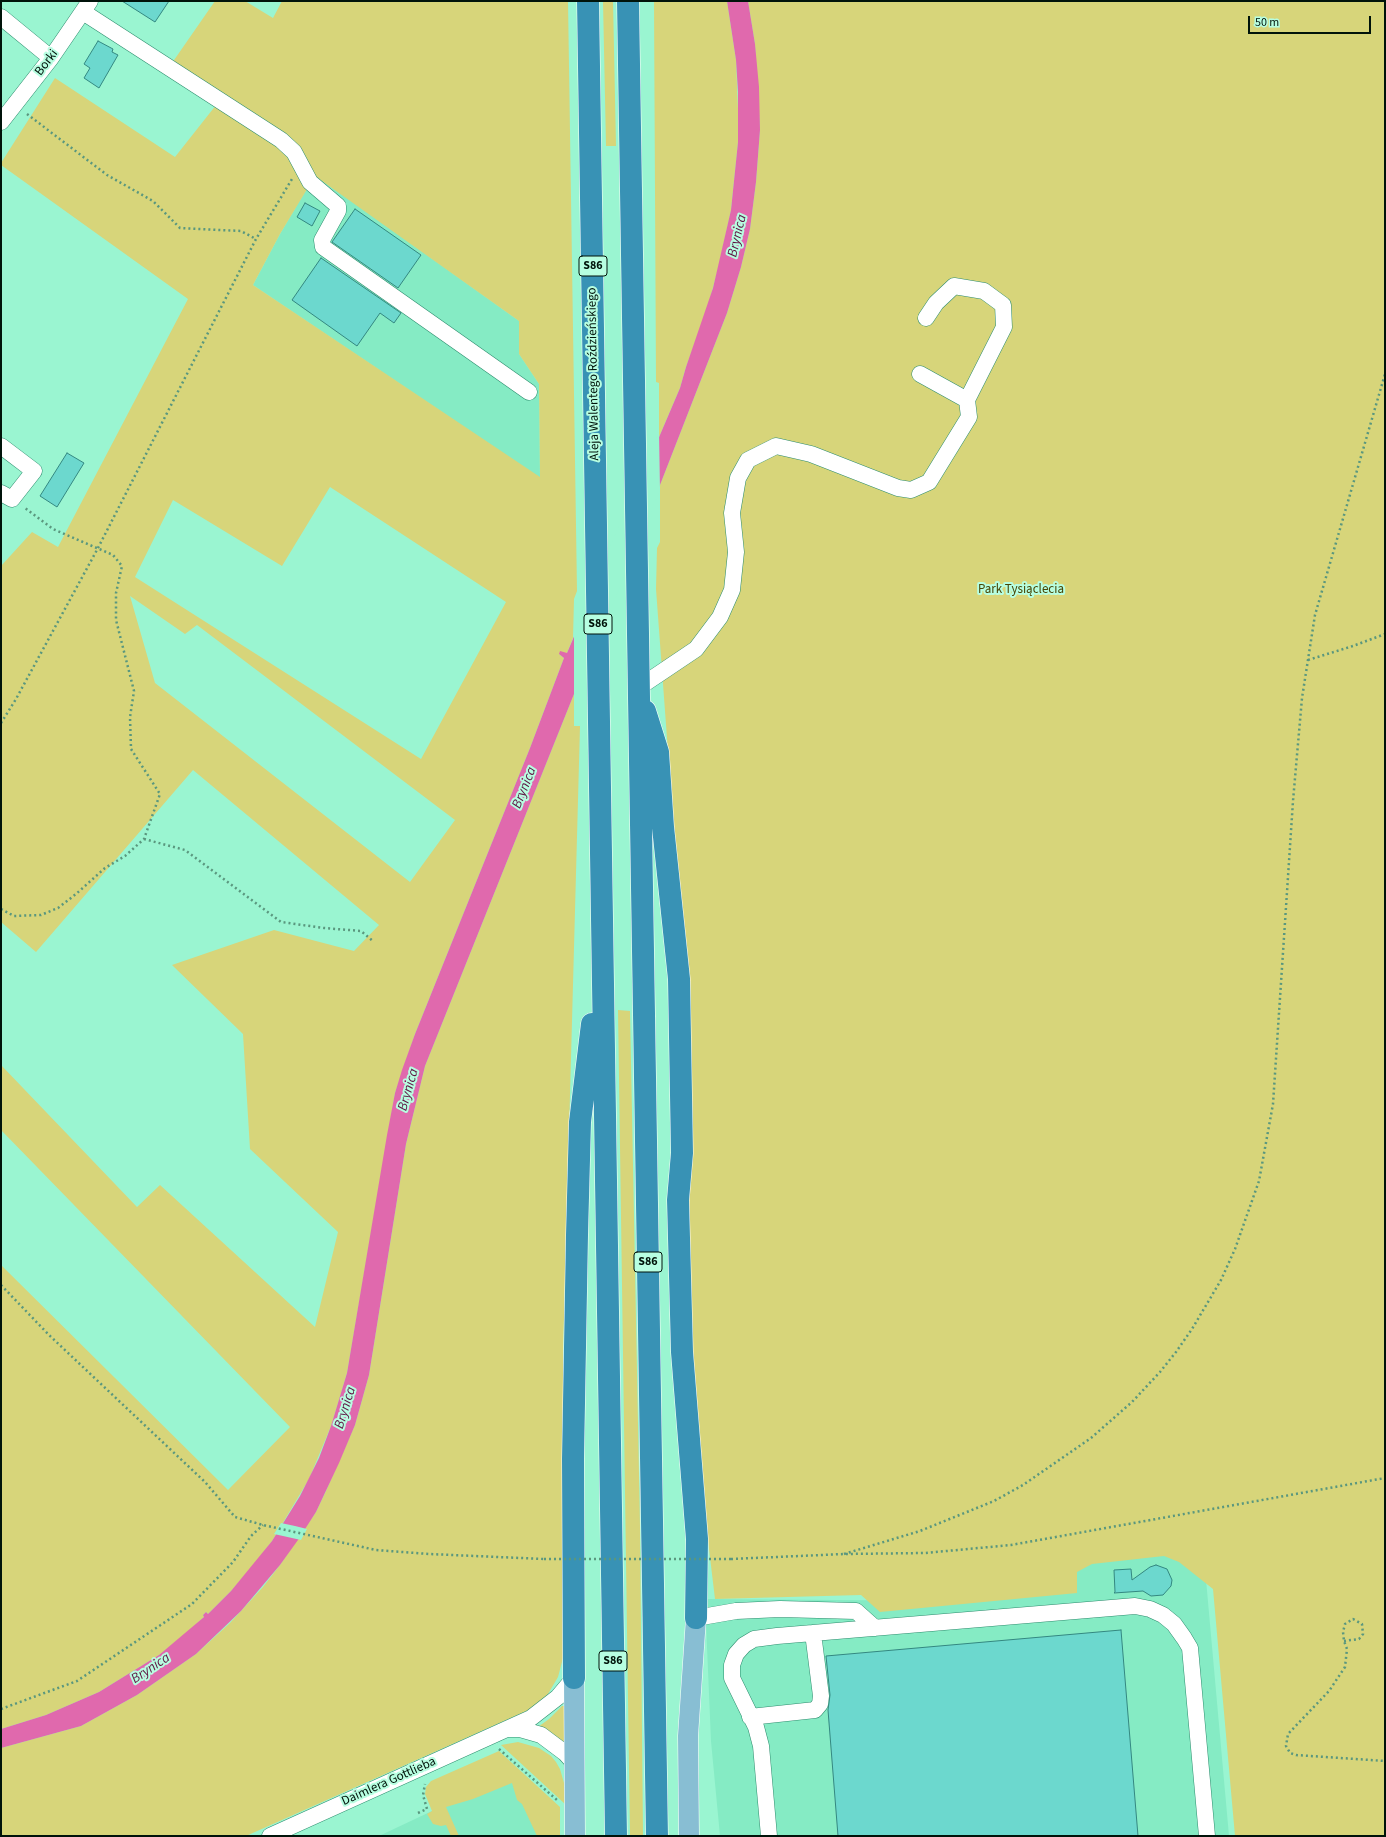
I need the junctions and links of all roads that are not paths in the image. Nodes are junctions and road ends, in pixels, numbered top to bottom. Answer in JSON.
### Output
{"nodes":[{"id":1,"x":588,"y":1,"type":"edge"},
{"id":2,"x":628,"y":1,"type":"edge"},
{"id":3,"x":87,"y":6,"type":"edge"},
{"id":4,"x":1,"y":17,"type":"edge"},
{"id":5,"x":51,"y":58,"type":"junction"},
{"id":6,"x":1,"y":122,"type":"edge"},
{"id":7,"x":926,"y":318,"type":"dead end"},
{"id":8,"x":920,"y":374,"type":"dead end"},
{"id":9,"x":529,"y":392,"type":"dead end"},
{"id":10,"x":967,"y":400,"type":"junction"},
{"id":11,"x":1,"y":446,"type":"edge"},
{"id":12,"x":7,"y":496,"type":"edge"},
{"id":13,"x":638,"y":688,"type":"junction"},
{"id":14,"x":602,"y":938,"type":"junction"},
{"id":15,"x":696,"y":1618,"type":"junction"},
{"id":16,"x":875,"y":1628,"type":"junction"},
{"id":17,"x":813,"y":1633,"type":"junction"},
{"id":18,"x":574,"y":1678,"type":"junction"},
{"id":19,"x":750,"y":1716,"type":"junction"},
{"id":20,"x":508,"y":1729,"type":"junction"},
{"id":21,"x":574,"y":1763,"type":"junction"},
{"id":22,"x":270,"y":1836,"type":"edge"},
{"id":23,"x":575,"y":1836,"type":"edge"},
{"id":24,"x":616,"y":1836,"type":"edge"},
{"id":25,"x":657,"y":1836,"type":"edge"},
{"id":26,"x":689,"y":1836,"type":"edge"},
{"id":27,"x":769,"y":1836,"type":"edge"},
{"id":28,"x":1208,"y":1836,"type":"edge"}],
"edges":[{"from":1,"to":14,"type":"highway","name":"Aleja Walentego Roździeńskiego","number":"S86"},
{"from":2,"to":13,"type":"highway","number":"S86"},
{"from":3,"to":5,"type":"street","name":"Borki"},
{"from":3,"to":9,"type":"street"},
{"from":4,"to":5,"type":"street"},
{"from":5,"to":6,"type":"street","name":"Borki"},
{"from":7,"to":10,"type":"street"},
{"from":8,"to":10,"type":"street"},
{"from":10,"to":13,"type":"street"},
{"from":11,"to":12,"type":"street"},
{"from":13,"to":15,"type":"highway"},
{"from":13,"to":25,"type":"highway","number":"S86"},
{"from":14,"to":18,"type":"highway"},
{"from":14,"to":24,"type":"highway","number":"S86"},
{"from":15,"to":16,"type":"street"},
{"from":15,"to":26,"type":"main road"},
{"from":16,"to":17,"type":"street"},
{"from":16,"to":28,"type":"street"},
{"from":17,"to":19,"type":"street"},
{"from":17,"to":19,"type":"street"},
{"from":18,"to":20,"type":"street","name":"Daimlera Gottlieba"},
{"from":18,"to":21,"type":"main road"},
{"from":19,"to":27,"type":"street"},
{"from":20,"to":21,"type":"street"},
{"from":20,"to":22,"type":"street","name":"Daimlera Gottlieba"},
{"from":21,"to":23,"type":"main road"}]}
